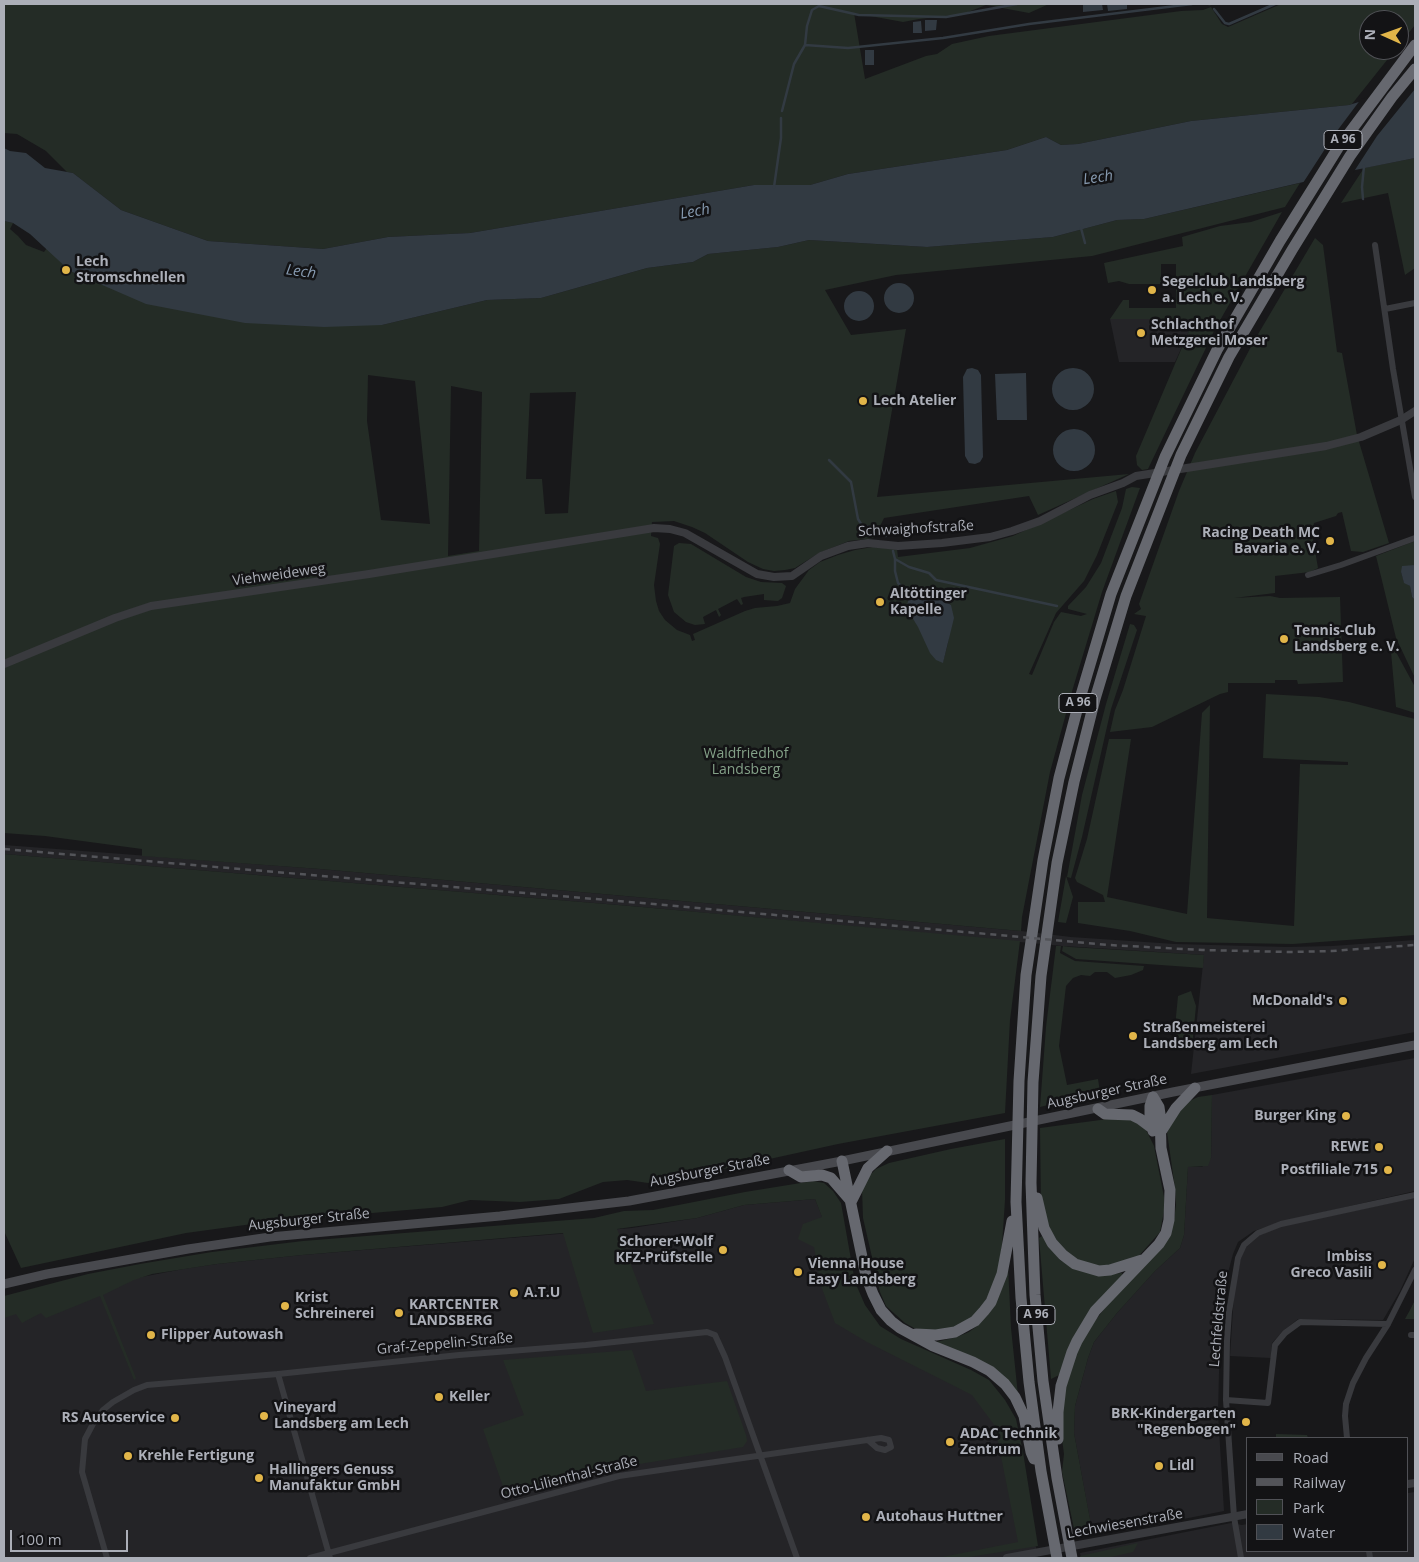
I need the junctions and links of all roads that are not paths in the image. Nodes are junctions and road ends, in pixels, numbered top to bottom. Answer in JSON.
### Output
{"nodes":[{"id":1,"x":1415,"y":45,"type":"edge"},
{"id":2,"x":1415,"y":69,"type":"edge"},
{"id":3,"x":1375,"y":245,"type":"dead end"},
{"id":4,"x":1415,"y":303,"type":"edge"},
{"id":5,"x":1385,"y":309,"type":"junction"},
{"id":6,"x":1415,"y":411,"type":"edge"},
{"id":7,"x":1401,"y":420,"type":"junction"},
{"id":8,"x":1415,"y":497,"type":"edge"},
{"id":9,"x":1415,"y":538,"type":"edge"},
{"id":10,"x":566,"y":542,"type":"joint"},
{"id":11,"x":1308,"y":575,"type":"dead end"},
{"id":12,"x":4,"y":664,"type":"edge"},
{"id":13,"x":1415,"y":1045,"type":"edge"},
{"id":14,"x":1195,"y":1088,"type":"junction"},
{"id":15,"x":1153,"y":1096,"type":"junction"},
{"id":16,"x":1098,"y":1109,"type":"junction"},
{"id":17,"x":1156,"y":1129,"type":"junction"},
{"id":18,"x":887,"y":1151,"type":"junction"},
{"id":19,"x":1031,"y":1151,"type":"junction"},
{"id":20,"x":842,"y":1161,"type":"junction"},
{"id":21,"x":789,"y":1170,"type":"junction"},
{"id":22,"x":1415,"y":1195,"type":"edge"},
{"id":23,"x":851,"y":1202,"type":"junction"},
{"id":24,"x":1016,"y":1202,"type":"junction"},
{"id":25,"x":1144,"y":1259,"type":"junction"},
{"id":26,"x":1415,"y":1270,"type":"edge"},
{"id":27,"x":4,"y":1284,"type":"edge"},
{"id":28,"x":1388,"y":1324,"type":"junction"},
{"id":29,"x":912,"y":1334,"type":"junction"},
{"id":30,"x":278,"y":1374,"type":"junction"},
{"id":31,"x":1226,"y":1400,"type":"junction"},
{"id":32,"x":1347,"y":1437,"type":"edge"},
{"id":33,"x":868,"y":1440,"type":"dead end"},
{"id":34,"x":759,"y":1455,"type":"junction"},
{"id":35,"x":1041,"y":1472,"type":"junction"},
{"id":36,"x":1057,"y":1478,"type":"junction"},
{"id":37,"x":1246,"y":1514,"type":"edge"},
{"id":38,"x":1234,"y":1517,"type":"junction"},
{"id":39,"x":329,"y":1556,"type":"edge"},
{"id":40,"x":107,"y":1558,"type":"edge"},
{"id":41,"x":310,"y":1558,"type":"edge"},
{"id":42,"x":797,"y":1558,"type":"edge"},
{"id":43,"x":1007,"y":1558,"type":"edge"},
{"id":44,"x":1057,"y":1558,"type":"edge"},
{"id":45,"x":1072,"y":1558,"type":"edge"},
{"id":46,"x":1241,"y":1558,"type":"edge"}],
"edges":[{"from":1,"to":24,"type":"highway","number":"A 96"},
{"from":2,"to":19,"type":"highway","number":"A 96"},
{"from":3,"to":5,"type":"street"},
{"from":4,"to":5,"type":"street"},
{"from":5,"to":7,"type":"street"},
{"from":6,"to":7,"type":"street","name":"Schwaighofstraße"},
{"from":7,"to":8,"type":"street"},
{"from":7,"to":10,"type":"street","name":"Schwaighofstraße"},
{"from":9,"to":11,"type":"street"},
{"from":10,"to":12,"type":"street","name":"Viehweideweg"},
{"from":13,"to":14,"type":"main road","name":"Augsburger Straße"},
{"from":14,"to":15,"type":"main road","name":"Augsburger Straße"},
{"from":14,"to":17,"type":"highway"},
{"from":15,"to":16,"type":"main road","name":"Augsburger Straße"},
{"from":15,"to":17,"type":"highway"},
{"from":16,"to":17,"type":"highway"},
{"from":16,"to":18,"type":"main road","name":"Augsburger Straße"},
{"from":17,"to":25,"type":"highway"},
{"from":18,"to":20,"type":"main road","name":"Augsburger Straße"},
{"from":18,"to":23,"type":"highway"},
{"from":19,"to":25,"type":"highway"},
{"from":19,"to":36,"type":"highway","number":"A 96"},
{"from":20,"to":21,"type":"main road","name":"Augsburger Straße"},
{"from":20,"to":23,"type":"highway"},
{"from":21,"to":23,"type":"highway"},
{"from":21,"to":27,"type":"main road","name":"Augsburger Straße"},
{"from":22,"to":31,"type":"street","name":"Lechfeldstraße"},
{"from":23,"to":29,"type":"highway"},
{"from":24,"to":29,"type":"highway"},
{"from":24,"to":35,"type":"highway","number":"A 96"},
{"from":25,"to":36,"type":"highway"},
{"from":26,"to":28,"type":"street"},
{"from":28,"to":31,"type":"street"},
{"from":28,"to":32,"type":"street"},
{"from":29,"to":35,"type":"highway"},
{"from":30,"to":34,"type":"street","name":"Graf-Zeppelin-Straße"},
{"from":30,"to":39,"type":"street"},
{"from":30,"to":40,"type":"street","name":"Graf-Zeppelin-Straße"},
{"from":31,"to":38,"type":"street","name":"Lechfeldstraße"},
{"from":33,"to":34,"type":"street","name":"Otto-Lilienthal-Straße"},
{"from":34,"to":39,"type":"street","name":"Otto-Lilienthal-Straße"},
{"from":34,"to":42,"type":"street","name":"Graf-Zeppelin-Straße"},
{"from":35,"to":44,"type":"highway","number":"A 96"},
{"from":36,"to":45,"type":"highway","number":"A 96"},
{"from":37,"to":38,"type":"street","name":"Lechwiesenstraße"},
{"from":38,"to":43,"type":"street","name":"Lechwiesenstraße"},
{"from":38,"to":46,"type":"street","name":"Lechfeldstraße"},
{"from":39,"to":41,"type":"street","name":"Otto-Lilienthal-Straße"}]}
